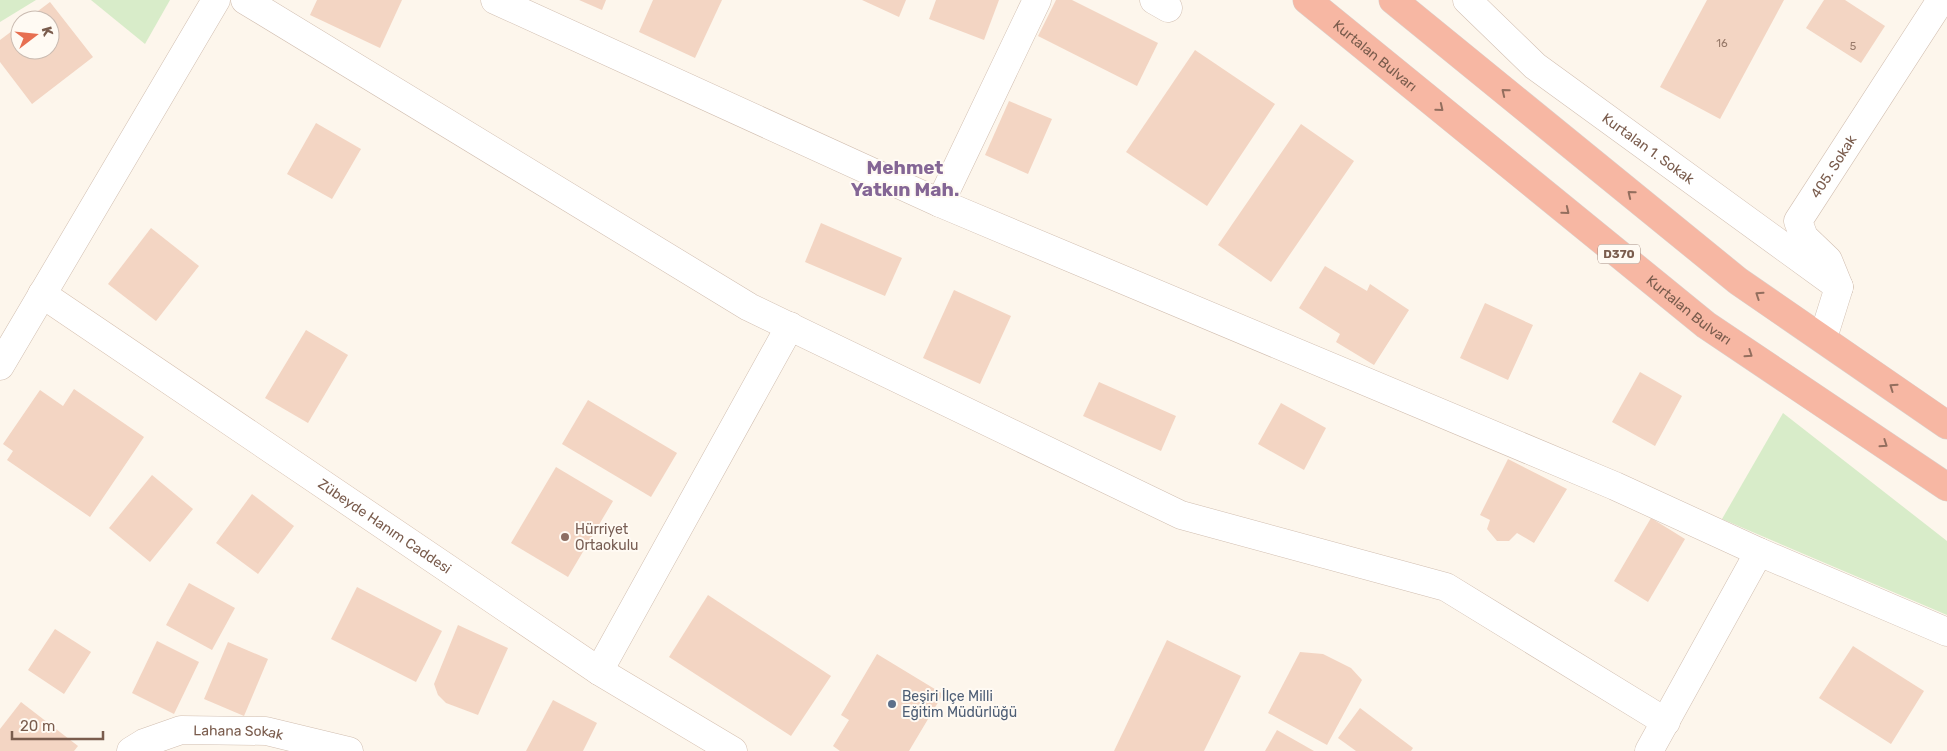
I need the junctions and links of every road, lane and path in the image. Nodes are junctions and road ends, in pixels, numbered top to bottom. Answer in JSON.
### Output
{"nodes":[{"id":1,"x":216,"y":0,"type":"edge"},
{"id":2,"x":245,"y":0,"type":"edge"},
{"id":3,"x":495,"y":0,"type":"edge"},
{"id":4,"x":1037,"y":0,"type":"edge"},
{"id":5,"x":1307,"y":0,"type":"edge"},
{"id":6,"x":1393,"y":0,"type":"edge"},
{"id":7,"x":1467,"y":0,"type":"edge"},
{"id":8,"x":1941,"y":0,"type":"edge"},
{"id":9,"x":940,"y":203,"type":"junction"},
{"id":10,"x":1838,"y":286,"type":"junction"},
{"id":11,"x":42,"y":294,"type":"junction"},
{"id":12,"x":790,"y":326,"type":"junction"},
{"id":13,"x":1823,"y":338,"type":"junction"},
{"id":14,"x":0,"y":366,"type":"edge"},
{"id":15,"x":1947,"y":425,"type":"edge"},
{"id":16,"x":1947,"y":486,"type":"edge"},
{"id":17,"x":1759,"y":552,"type":"junction"},
{"id":18,"x":1947,"y":632,"type":"edge"},
{"id":19,"x":599,"y":671,"type":"junction"},
{"id":20,"x":1666,"y":722,"type":"junction"},
{"id":21,"x":131,"y":751,"type":"edge"},
{"id":22,"x":348,"y":751,"type":"edge"},
{"id":23,"x":733,"y":751,"type":"edge"},
{"id":24,"x":1649,"y":751,"type":"edge"}],
"edges":[{"from":1,"to":11,"type":"street"},
{"from":2,"to":12,"type":"street"},
{"from":3,"to":9,"type":"street"},
{"from":4,"to":9,"type":"street"},
{"from":5,"to":16,"type":"highway","name":"Kurtalan Bulvarı","number":"D370","one_way":true},
{"from":13,"to":6,"type":"highway","one_way":true},
{"from":7,"to":10,"type":"street","name":"Kurtalan 1. Sokak"},
{"from":8,"to":10,"type":"street","name":"405. Sokak"},
{"from":9,"to":17,"type":"street"},
{"from":10,"to":13,"type":"street"},
{"from":11,"to":14,"type":"street"},
{"from":11,"to":19,"type":"street","name":"Zübeyde Hanım Caddesi"},
{"from":12,"to":19,"type":"street"},
{"from":12,"to":20,"type":"street"},
{"from":15,"to":13,"type":"highway","one_way":true},
{"from":17,"to":18,"type":"street"},
{"from":17,"to":20,"type":"street"},
{"from":19,"to":23,"type":"street","name":"Zübeyde Hanım Caddesi"},
{"from":20,"to":24,"type":"street"},
{"from":21,"to":22,"type":"street","name":"Lahana Sokak"}]}
